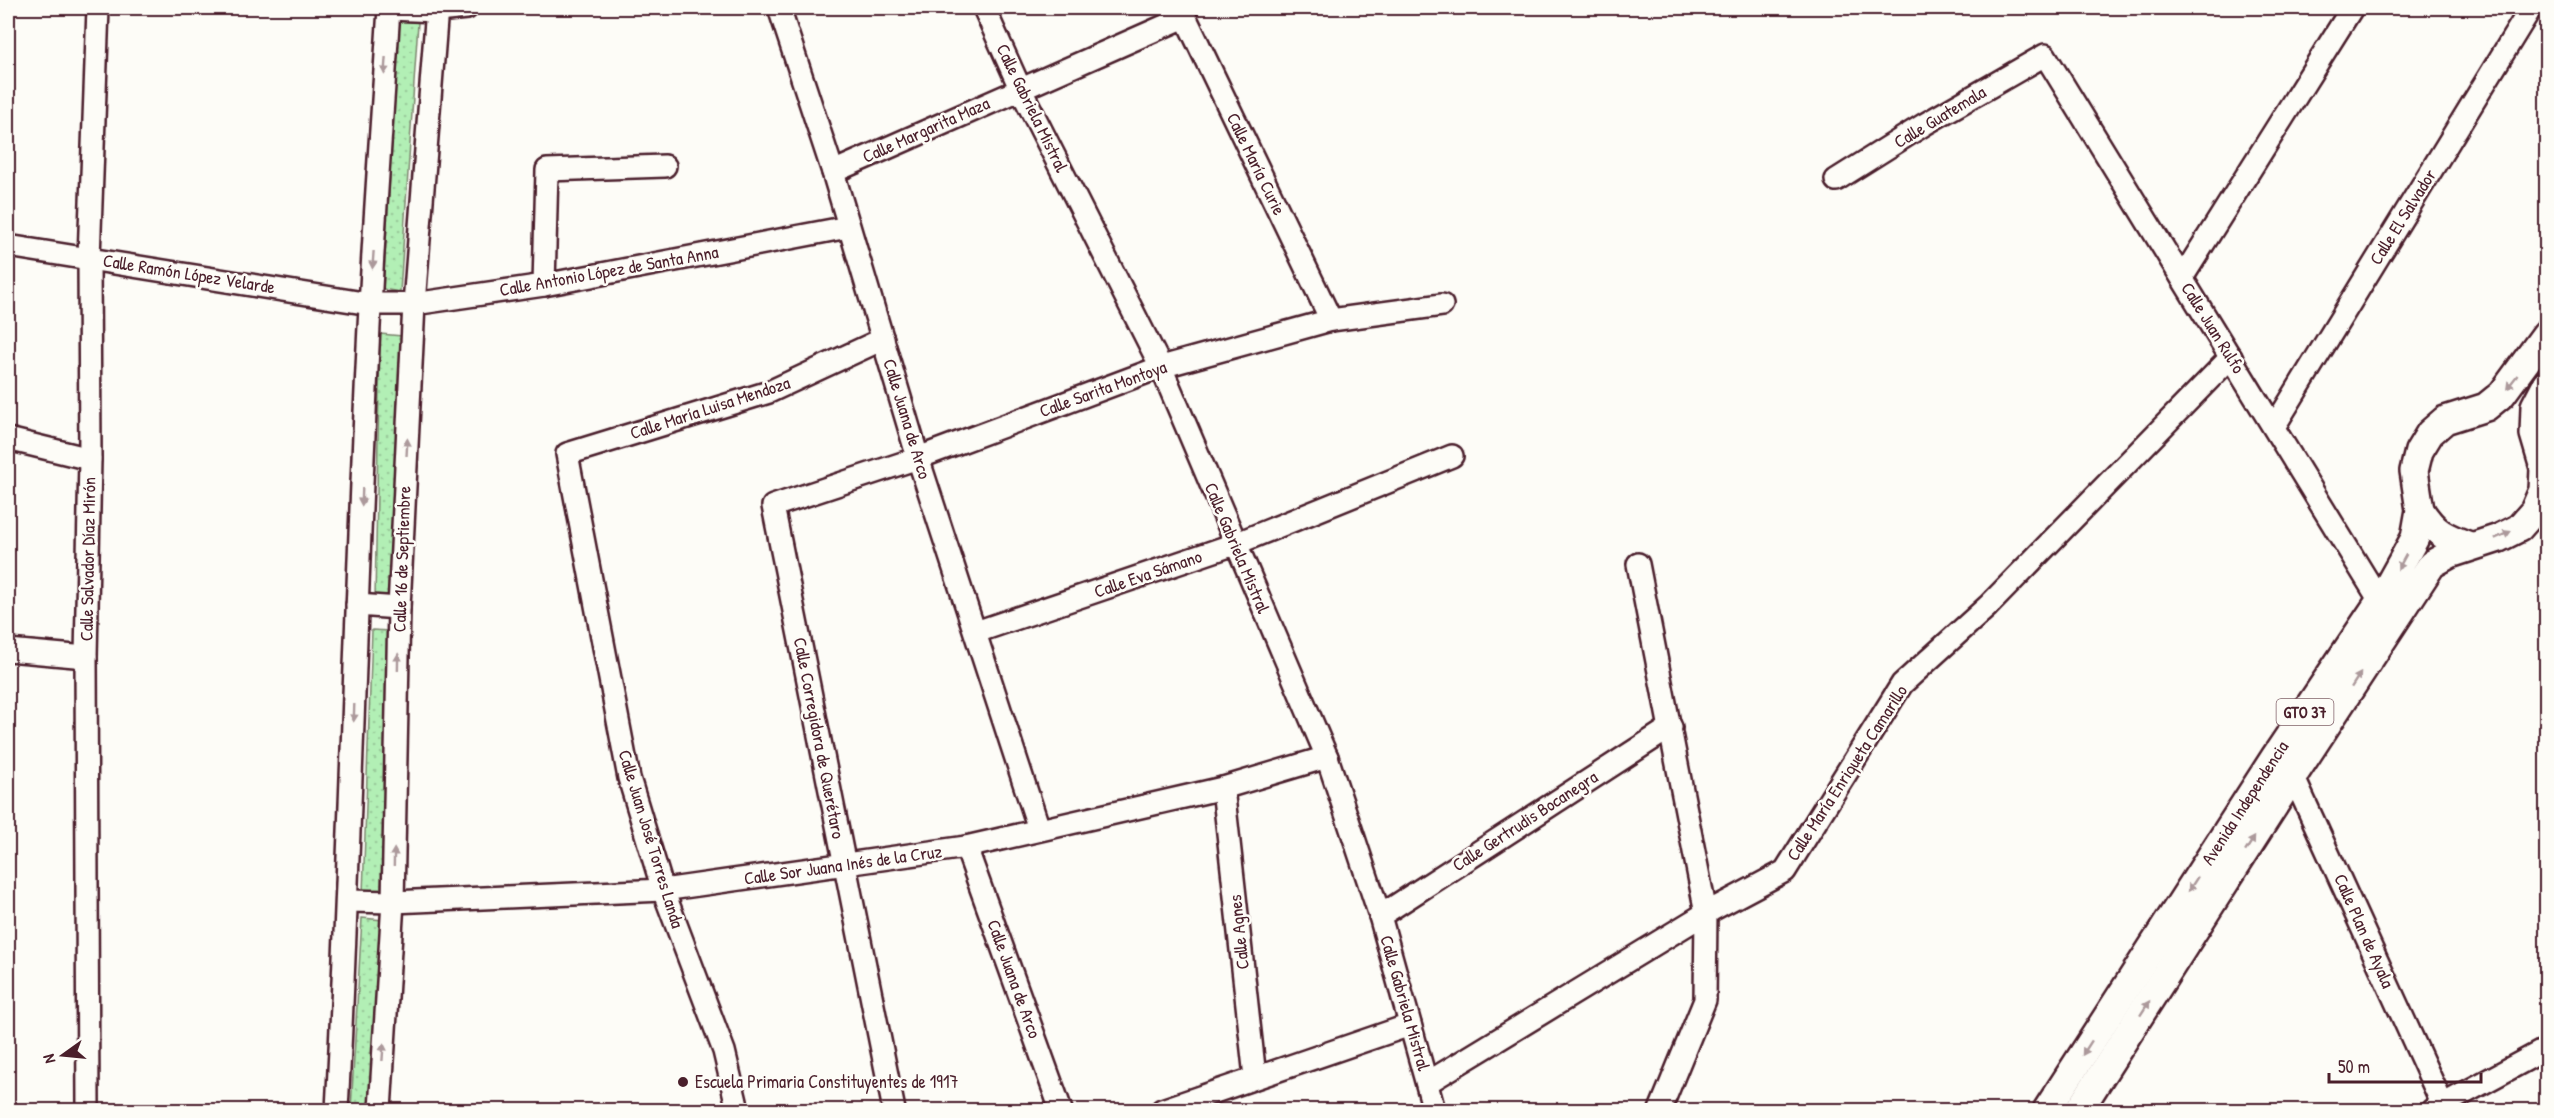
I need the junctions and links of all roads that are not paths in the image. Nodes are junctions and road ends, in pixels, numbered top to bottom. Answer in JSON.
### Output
{"nodes":[{"id":1,"x":98,"y":8,"type":"edge"},
{"id":2,"x":389,"y":8,"type":"edge"},
{"id":3,"x":467,"y":8,"type":"edge"},
{"id":4,"x":779,"y":8,"type":"edge"},
{"id":5,"x":984,"y":8,"type":"edge"},
{"id":6,"x":2352,"y":8,"type":"edge"},
{"id":7,"x":2531,"y":8,"type":"edge"},
{"id":8,"x":437,"y":9,"type":"edge"},
{"id":9,"x":1183,"y":12,"type":"edge"},
{"id":10,"x":2045,"y":55,"type":"joint"},
{"id":11,"x":1020,"y":88,"type":"junction"},
{"id":12,"x":665,"y":166,"type":"dead end"},
{"id":13,"x":832,"y":172,"type":"junction"},
{"id":14,"x":1836,"y":180,"type":"dead end"},
{"id":15,"x":848,"y":227,"type":"junction"},
{"id":16,"x":8,"y":246,"type":"edge"},
{"id":17,"x":89,"y":258,"type":"junction"},
{"id":18,"x":2182,"y":278,"type":"junction"},
{"id":19,"x":544,"y":285,"type":"junction"},
{"id":20,"x":370,"y":304,"type":"junction"},
{"id":21,"x":414,"y":304,"type":"junction"},
{"id":22,"x":1442,"y":305,"type":"dead end"},
{"id":23,"x":1331,"y":320,"type":"junction"},
{"id":24,"x":2547,"y":334,"type":"edge"},
{"id":25,"x":883,"y":339,"type":"junction"},
{"id":26,"x":2231,"y":357,"type":"junction"},
{"id":27,"x":1161,"y":367,"type":"junction"},
{"id":28,"x":2547,"y":385,"type":"edge"},
{"id":29,"x":2486,"y":407,"type":"junction"},
{"id":30,"x":2274,"y":427,"type":"junction"},
{"id":31,"x":2534,"y":434,"type":"junction"},
{"id":32,"x":8,"y":439,"type":"edge"},
{"id":33,"x":567,"y":454,"type":"joint"},
{"id":34,"x":1452,"y":456,"type":"dead end"},
{"id":35,"x":918,"y":458,"type":"junction"},
{"id":36,"x":90,"y":459,"type":"junction"},
{"id":37,"x":773,"y":506,"type":"joint"},
{"id":38,"x":2420,"y":510,"type":"junction"},
{"id":39,"x":1235,"y":544,"type":"junction"},
{"id":40,"x":2470,"y":546,"type":"junction"},
{"id":41,"x":1638,"y":564,"type":"dead end"},
{"id":42,"x":2380,"y":601,"type":"junction"},
{"id":43,"x":357,"y":605,"type":"junction"},
{"id":44,"x":399,"y":608,"type":"junction"},
{"id":45,"x":976,"y":632,"type":"junction"},
{"id":46,"x":8,"y":650,"type":"edge"},
{"id":47,"x":87,"y":657,"type":"junction"},
{"id":48,"x":1671,"y":727,"type":"junction"},
{"id":49,"x":1327,"y":757,"type":"junction"},
{"id":50,"x":2284,"y":766,"type":"junction"},
{"id":51,"x":1223,"y":788,"type":"junction"},
{"id":52,"x":1039,"y":829,"type":"junction"},
{"id":53,"x":966,"y":847,"type":"junction"},
{"id":54,"x":845,"y":866,"type":"junction"},
{"id":55,"x":663,"y":890,"type":"junction"},
{"id":56,"x":348,"y":901,"type":"junction"},
{"id":57,"x":393,"y":903,"type":"junction"},
{"id":58,"x":1706,"y":913,"type":"junction"},
{"id":59,"x":1380,"y":916,"type":"junction"},
{"id":60,"x":1410,"y":1025,"type":"junction"},
{"id":61,"x":2547,"y":1049,"type":"edge"},
{"id":62,"x":1255,"y":1077,"type":"junction"},
{"id":63,"x":1427,"y":1083,"type":"junction"},
{"id":64,"x":2440,"y":1109,"type":"edge"},
{"id":65,"x":88,"y":1110,"type":"edge"},
{"id":66,"x":337,"y":1110,"type":"edge"},
{"id":67,"x":380,"y":1110,"type":"edge"},
{"id":68,"x":738,"y":1110,"type":"edge"},
{"id":69,"x":894,"y":1110,"type":"edge"},
{"id":70,"x":1061,"y":1110,"type":"edge"},
{"id":71,"x":1162,"y":1110,"type":"edge"},
{"id":72,"x":1434,"y":1110,"type":"edge"},
{"id":73,"x":1660,"y":1110,"type":"edge"},
{"id":74,"x":2047,"y":1110,"type":"edge"},
{"id":75,"x":2079,"y":1110,"type":"edge"}],
"edges":[{"from":1,"to":17,"type":"street","name":"Calle Salvador Díaz Mirón"},
{"from":2,"to":8,"type":"street"},
{"from":2,"to":20,"type":"street","one_way":true},
{"from":3,"to":8,"type":"street"},
{"from":4,"to":13,"type":"street","name":"Calle Juana de Arco"},
{"from":5,"to":11,"type":"street","name":"Calle Gabriela Mistral"},
{"from":6,"to":18,"type":"street"},
{"from":7,"to":30,"type":"street","name":"Calle El Salvador"},
{"from":8,"to":21,"type":"street","name":"Calle 16 de Septiembre"},
{"from":9,"to":11,"type":"street","name":"Calle Margarita Maza"},
{"from":9,"to":23,"type":"street","name":"Calle María Curie"},
{"from":10,"to":14,"type":"street","name":"Calle Guatemala"},
{"from":10,"to":18,"type":"street","name":"Calle Juan Rulfo"},
{"from":11,"to":13,"type":"street","name":"Calle Margarita Maza"},
{"from":11,"to":27,"type":"street","name":"Calle Gabriela Mistral"},
{"from":12,"to":19,"type":"street"},
{"from":13,"to":15,"type":"street","name":"Calle Juana de Arco"},
{"from":15,"to":19,"type":"street","name":"Calle Antonio López de Santa Anna"},
{"from":15,"to":25,"type":"street","name":"Calle Juana de Arco"},
{"from":16,"to":17,"type":"street","name":"Calle Ramón López Velarde"},
{"from":17,"to":20,"type":"street","name":"Calle Ramón López Velarde"},
{"from":17,"to":36,"type":"street","name":"Calle Salvador Díaz Mirón"},
{"from":18,"to":26,"type":"street","name":"Calle Juan Rulfo"},
{"from":19,"to":21,"type":"street","name":"Calle Antonio López de Santa Anna"},
{"from":20,"to":21,"type":"street","name":"Calle Antonio López de Santa Anna"},
{"from":20,"to":43,"type":"street","one_way":true},
{"from":44,"to":21,"type":"street","name":"Calle 16 de Septiembre","one_way":true},
{"from":22,"to":23,"type":"street","name":"Calle Sarita Montoya"},
{"from":23,"to":27,"type":"street","name":"Calle Sarita Montoya"},
{"from":24,"to":29,"type":"main road","name":"Avenida Independencia","number":"GTO 37","one_way":true},
{"from":25,"to":33,"type":"street","name":"Calle María Luisa Mendoza"},
{"from":25,"to":35,"type":"street","name":"Calle Juana de Arco"},
{"from":26,"to":30,"type":"street","name":"Calle Juan Rulfo"},
{"from":26,"to":58,"type":"street","name":"Calle María Enriqueta Camarillo"},
{"from":27,"to":35,"type":"street","name":"Calle Sarita Montoya"},
{"from":27,"to":39,"type":"street","name":"Calle Gabriela Mistral"},
{"from":28,"to":31,"type":"main road","name":"Avenida Independencia","number":"GTO 37"},
{"from":29,"to":31,"type":"main road"},
{"from":29,"to":38,"type":"main road","name":"Avenida Independencia","number":"GTO 37"},
{"from":30,"to":42,"type":"street","name":"Calle Juan Rulfo"},
{"from":40,"to":31,"type":"main road","name":"Avenida Independencia","number":"GTO 37","one_way":true},
{"from":32,"to":36,"type":"street"},
{"from":33,"to":55,"type":"street","name":"Calle Juan José Torres Landa"},
{"from":34,"to":39,"type":"street","name":"Calle Eva Sámano"},
{"from":35,"to":37,"type":"street","name":"Calle Sarita Montoya"},
{"from":35,"to":45,"type":"street","name":"Calle Juana de Arco"},
{"from":36,"to":47,"type":"street","name":"Calle Salvador Díaz Mirón"},
{"from":37,"to":54,"type":"street","name":"Calle Corregidora de Querétaro"},
{"from":38,"to":40,"type":"main road"},
{"from":38,"to":42,"type":"main road","name":"Avenida Independencia","number":"GTO 37","one_way":true},
{"from":39,"to":45,"type":"street","name":"Calle Eva Sámano"},
{"from":39,"to":49,"type":"street","name":"Calle Gabriela Mistral"},
{"from":50,"to":40,"type":"main road","name":"Avenida Independencia","number":"GTO 37","one_way":true},
{"from":41,"to":48,"type":"street"},
{"from":42,"to":50,"type":"main road","name":"Avenida Independencia","number":"GTO 37"},
{"from":43,"to":44,"type":"street"},
{"from":43,"to":56,"type":"street","one_way":true},
{"from":57,"to":44,"type":"street","name":"Calle 16 de Septiembre","one_way":true},
{"from":45,"to":52,"type":"street","name":"Calle Juana de Arco"},
{"from":46,"to":47,"type":"street"},
{"from":47,"to":65,"type":"street","name":"Calle Salvador Díaz Mirón"},
{"from":48,"to":58,"type":"street"},
{"from":48,"to":59,"type":"street","name":"Calle Gertrudis Bocanegra"},
{"from":49,"to":51,"type":"street","name":"Calle Sor Juana Inés de la Cruz"},
{"from":49,"to":59,"type":"street","name":"Calle Gabriela Mistral"},
{"from":50,"to":64,"type":"street","name":"Calle Plan de Ayala"},
{"from":50,"to":74,"type":"main road","name":"Avenida Independencia","number":"GTO 37","one_way":true},
{"from":75,"to":50,"type":"main road","name":"Avenida Independencia","number":"GTO 37","one_way":true},
{"from":51,"to":52,"type":"street","name":"Calle Sor Juana Inés de la Cruz"},
{"from":51,"to":62,"type":"street","name":"Calle Agnes"},
{"from":52,"to":53,"type":"street","name":"Calle Sor Juana Inés de la Cruz"},
{"from":53,"to":54,"type":"street","name":"Calle Sor Juana Inés de la Cruz"},
{"from":53,"to":70,"type":"street","name":"Calle Juana de Arco"},
{"from":54,"to":55,"type":"street","name":"Calle Sor Juana Inés de la Cruz"},
{"from":54,"to":69,"type":"street","name":"Calle Corregidora de Querétaro"},
{"from":55,"to":57,"type":"street","name":"Calle Sor Juana Inés de la Cruz"},
{"from":55,"to":68,"type":"street","name":"Calle Juan José Torres Landa"},
{"from":56,"to":57,"type":"street","name":"Calle Sor Juana Inés de la Cruz"},
{"from":56,"to":66,"type":"street"},
{"from":67,"to":57,"type":"street","name":"Calle 16 de Septiembre","one_way":true},
{"from":58,"to":63,"type":"street","name":"Calle María Enriqueta Camarillo"},
{"from":58,"to":73,"type":"street"},
{"from":59,"to":60,"type":"street","name":"Calle Gabriela Mistral"},
{"from":60,"to":62,"type":"street"},
{"from":60,"to":63,"type":"street","name":"Calle Gabriela Mistral"},
{"from":61,"to":64,"type":"street"},
{"from":62,"to":71,"type":"street"},
{"from":63,"to":72,"type":"street","name":"Calle Gabriela Mistral"}]}
